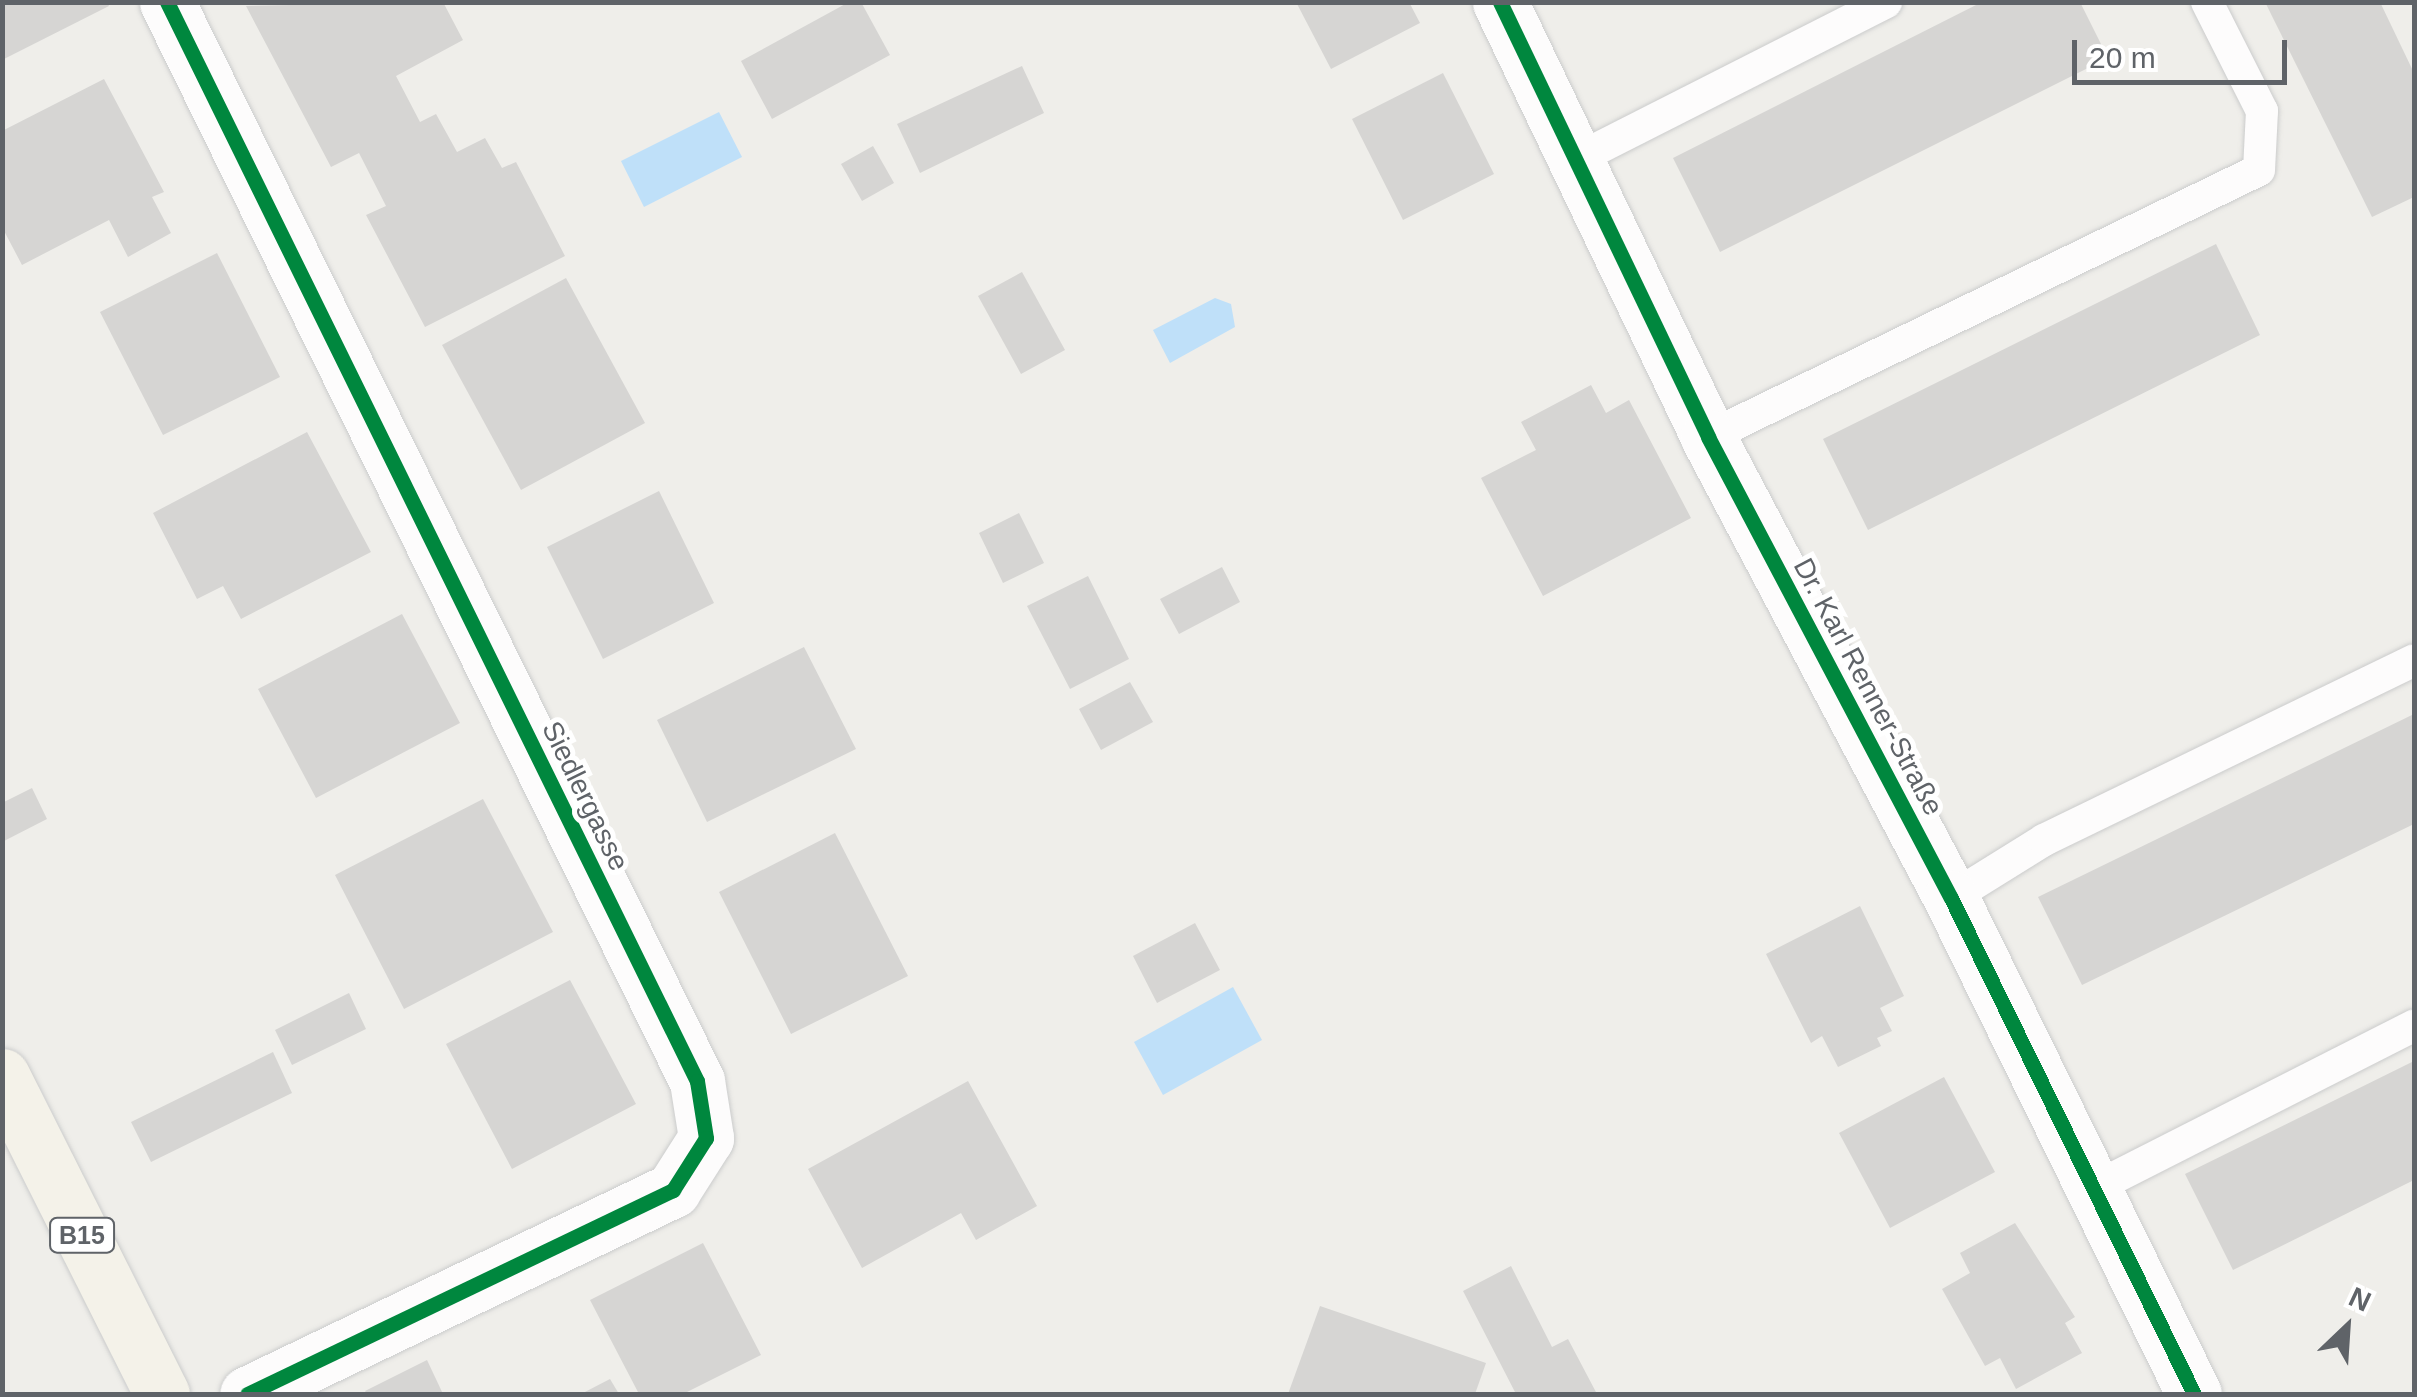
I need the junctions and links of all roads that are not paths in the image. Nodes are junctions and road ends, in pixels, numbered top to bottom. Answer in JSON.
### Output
{"nodes":[{"id":1,"x":167,"y":2,"type":"edge"},
{"id":2,"x":1500,"y":2,"type":"edge"},
{"id":3,"x":1886,"y":2,"type":"edge"},
{"id":4,"x":2207,"y":2,"type":"edge"},
{"id":5,"x":1575,"y":160,"type":"junction"},
{"id":6,"x":1708,"y":437,"type":"junction"},
{"id":7,"x":2414,"y":660,"type":"edge"},
{"id":8,"x":1951,"y":898,"type":"junction"},
{"id":9,"x":2414,"y":1026,"type":"edge"},
{"id":10,"x":2,"y":1076,"type":"edge"},
{"id":11,"x":2094,"y":1188,"type":"junction"},
{"id":12,"x":162,"y":1394,"type":"edge"},
{"id":13,"x":247,"y":1394,"type":"edge"},
{"id":14,"x":2194,"y":1394,"type":"edge"}],
"edges":[{"from":1,"to":13,"type":"street","name":"Siedlergasse"},
{"from":2,"to":5,"type":"street","name":"Dr. Karl Renner-Straße"},
{"from":3,"to":5,"type":"lane"},
{"from":4,"to":6,"type":"lane"},
{"from":5,"to":6,"type":"street","name":"Dr. Karl Renner-Straße"},
{"from":6,"to":8,"type":"street","name":"Dr. Karl Renner-Straße"},
{"from":7,"to":8,"type":"lane"},
{"from":8,"to":11,"type":"street","name":"Dr. Karl Renner-Straße"},
{"from":9,"to":11,"type":"lane"},
{"from":10,"to":12,"type":"main road","number":"B15"},
{"from":11,"to":14,"type":"street","name":"Dr. Karl Renner-Straße"}]}
